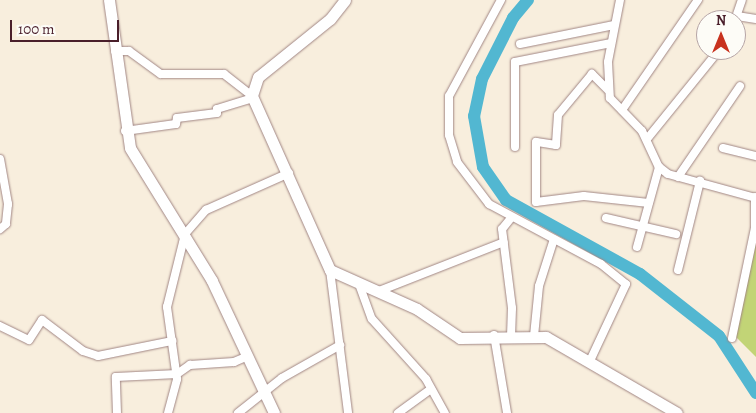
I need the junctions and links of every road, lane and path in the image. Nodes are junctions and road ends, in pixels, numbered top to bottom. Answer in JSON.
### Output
{"nodes":[{"id":1,"x":109,"y":0,"type":"edge"},
{"id":2,"x":345,"y":0,"type":"edge"},
{"id":3,"x":501,"y":0,"type":"edge"},
{"id":4,"x":620,"y":0,"type":"edge"},
{"id":5,"x":698,"y":0,"type":"edge"},
{"id":6,"x":614,"y":25,"type":"junction"},
{"id":7,"x":610,"y":43,"type":"junction"},
{"id":8,"x":520,"y":44,"type":"dead end"},
{"id":9,"x":114,"y":51,"type":"junction"},
{"id":10,"x":711,"y":60,"type":"edge"},
{"id":11,"x":740,"y":86,"type":"dead end"},
{"id":12,"x":608,"y":90,"type":"junction"},
{"id":13,"x":252,"y":97,"type":"junction"},
{"id":14,"x":622,"y":110,"type":"junction"},
{"id":15,"x":125,"y":131,"type":"junction"},
{"id":16,"x":647,"y":139,"type":"junction"},
{"id":17,"x":514,"y":147,"type":"dead end"},
{"id":18,"x":723,"y":148,"type":"dead end"},
{"id":19,"x":756,"y":156,"type":"edge"},
{"id":20,"x":0,"y":158,"type":"edge"},
{"id":21,"x":659,"y":166,"type":"junction"},
{"id":22,"x":289,"y":173,"type":"junction"},
{"id":23,"x":678,"y":177,"type":"junction"},
{"id":24,"x":700,"y":181,"type":"junction"},
{"id":25,"x":755,"y":198,"type":"edge"},
{"id":26,"x":649,"y":204,"type":"junction"},
{"id":27,"x":511,"y":218,"type":"junction"},
{"id":28,"x":606,"y":218,"type":"dead end"},
{"id":29,"x":643,"y":226,"type":"junction"},
{"id":30,"x":0,"y":230,"type":"edge"},
{"id":31,"x":185,"y":234,"type":"junction"},
{"id":32,"x":676,"y":234,"type":"dead end"},
{"id":33,"x":554,"y":239,"type":"junction"},
{"id":34,"x":504,"y":242,"type":"junction"},
{"id":35,"x":637,"y":247,"type":"dead end"},
{"id":36,"x":330,"y":270,"type":"junction"},
{"id":37,"x":678,"y":270,"type":"dead end"},
{"id":38,"x":359,"y":284,"type":"junction"},
{"id":39,"x":379,"y":291,"type":"junction"},
{"id":40,"x":0,"y":326,"type":"edge"},
{"id":41,"x":494,"y":335,"type":"junction"},
{"id":42,"x":511,"y":336,"type":"junction"},
{"id":43,"x":534,"y":336,"type":"junction"},
{"id":44,"x":732,"y":338,"type":"dead end"},
{"id":45,"x":172,"y":341,"type":"junction"},
{"id":46,"x":340,"y":345,"type":"junction"},
{"id":47,"x":248,"y":356,"type":"junction"},
{"id":48,"x":589,"y":363,"type":"junction"},
{"id":49,"x":177,"y":374,"type":"junction"},
{"id":50,"x":430,"y":390,"type":"junction"},
{"id":51,"x":265,"y":392,"type":"junction"},
{"id":52,"x":118,"y":413,"type":"edge"},
{"id":53,"x":168,"y":413,"type":"edge"},
{"id":54,"x":238,"y":413,"type":"edge"},
{"id":55,"x":274,"y":413,"type":"edge"},
{"id":56,"x":348,"y":413,"type":"edge"},
{"id":57,"x":398,"y":413,"type":"edge"},
{"id":58,"x":445,"y":413,"type":"edge"},
{"id":59,"x":507,"y":413,"type":"edge"},
{"id":60,"x":676,"y":413,"type":"edge"}],
"edges":[{"from":1,"to":9,"type":"street"},
{"from":2,"to":13,"type":"street"},
{"from":3,"to":27,"type":"street"},
{"from":4,"to":6,"type":"street"},
{"from":5,"to":14,"type":"street"},
{"from":6,"to":7,"type":"street"},
{"from":6,"to":8,"type":"street"},
{"from":7,"to":12,"type":"street"},
{"from":7,"to":17,"type":"street"},
{"from":9,"to":13,"type":"street"},
{"from":9,"to":15,"type":"street"},
{"from":10,"to":16,"type":"street"},
{"from":11,"to":23,"type":"street"},
{"from":12,"to":14,"type":"street"},
{"from":12,"to":26,"type":"street"},
{"from":13,"to":15,"type":"street"},
{"from":13,"to":22,"type":"street"},
{"from":14,"to":16,"type":"street"},
{"from":15,"to":31,"type":"street"},
{"from":16,"to":21,"type":"street"},
{"from":18,"to":19,"type":"street"},
{"from":20,"to":30,"type":"street"},
{"from":21,"to":23,"type":"street"},
{"from":21,"to":26,"type":"street"},
{"from":22,"to":31,"type":"street"},
{"from":22,"to":36,"type":"street"},
{"from":23,"to":24,"type":"street"},
{"from":24,"to":25,"type":"street"},
{"from":24,"to":37,"type":"street"},
{"from":25,"to":44,"type":"street"},
{"from":26,"to":29,"type":"street"},
{"from":27,"to":33,"type":"street"},
{"from":27,"to":34,"type":"street"},
{"from":28,"to":29,"type":"street"},
{"from":29,"to":32,"type":"street"},
{"from":29,"to":35,"type":"street"},
{"from":31,"to":45,"type":"street"},
{"from":31,"to":47,"type":"street"},
{"from":33,"to":43,"type":"street"},
{"from":33,"to":48,"type":"street"},
{"from":34,"to":39,"type":"street"},
{"from":34,"to":42,"type":"street"},
{"from":36,"to":38,"type":"street"},
{"from":36,"to":46,"type":"street"},
{"from":38,"to":39,"type":"street"},
{"from":38,"to":50,"type":"street"},
{"from":39,"to":41,"type":"street"},
{"from":40,"to":45,"type":"street"},
{"from":41,"to":42,"type":"street"},
{"from":41,"to":59,"type":"street"},
{"from":42,"to":43,"type":"street"},
{"from":43,"to":48,"type":"street"},
{"from":45,"to":49,"type":"street"},
{"from":46,"to":51,"type":"street"},
{"from":46,"to":56,"type":"street"},
{"from":47,"to":49,"type":"street"},
{"from":47,"to":51,"type":"street"},
{"from":48,"to":60,"type":"street"},
{"from":49,"to":52,"type":"street"},
{"from":49,"to":53,"type":"street"},
{"from":50,"to":57,"type":"street"},
{"from":50,"to":58,"type":"street"},
{"from":51,"to":54,"type":"street"},
{"from":51,"to":55,"type":"street"}]}
